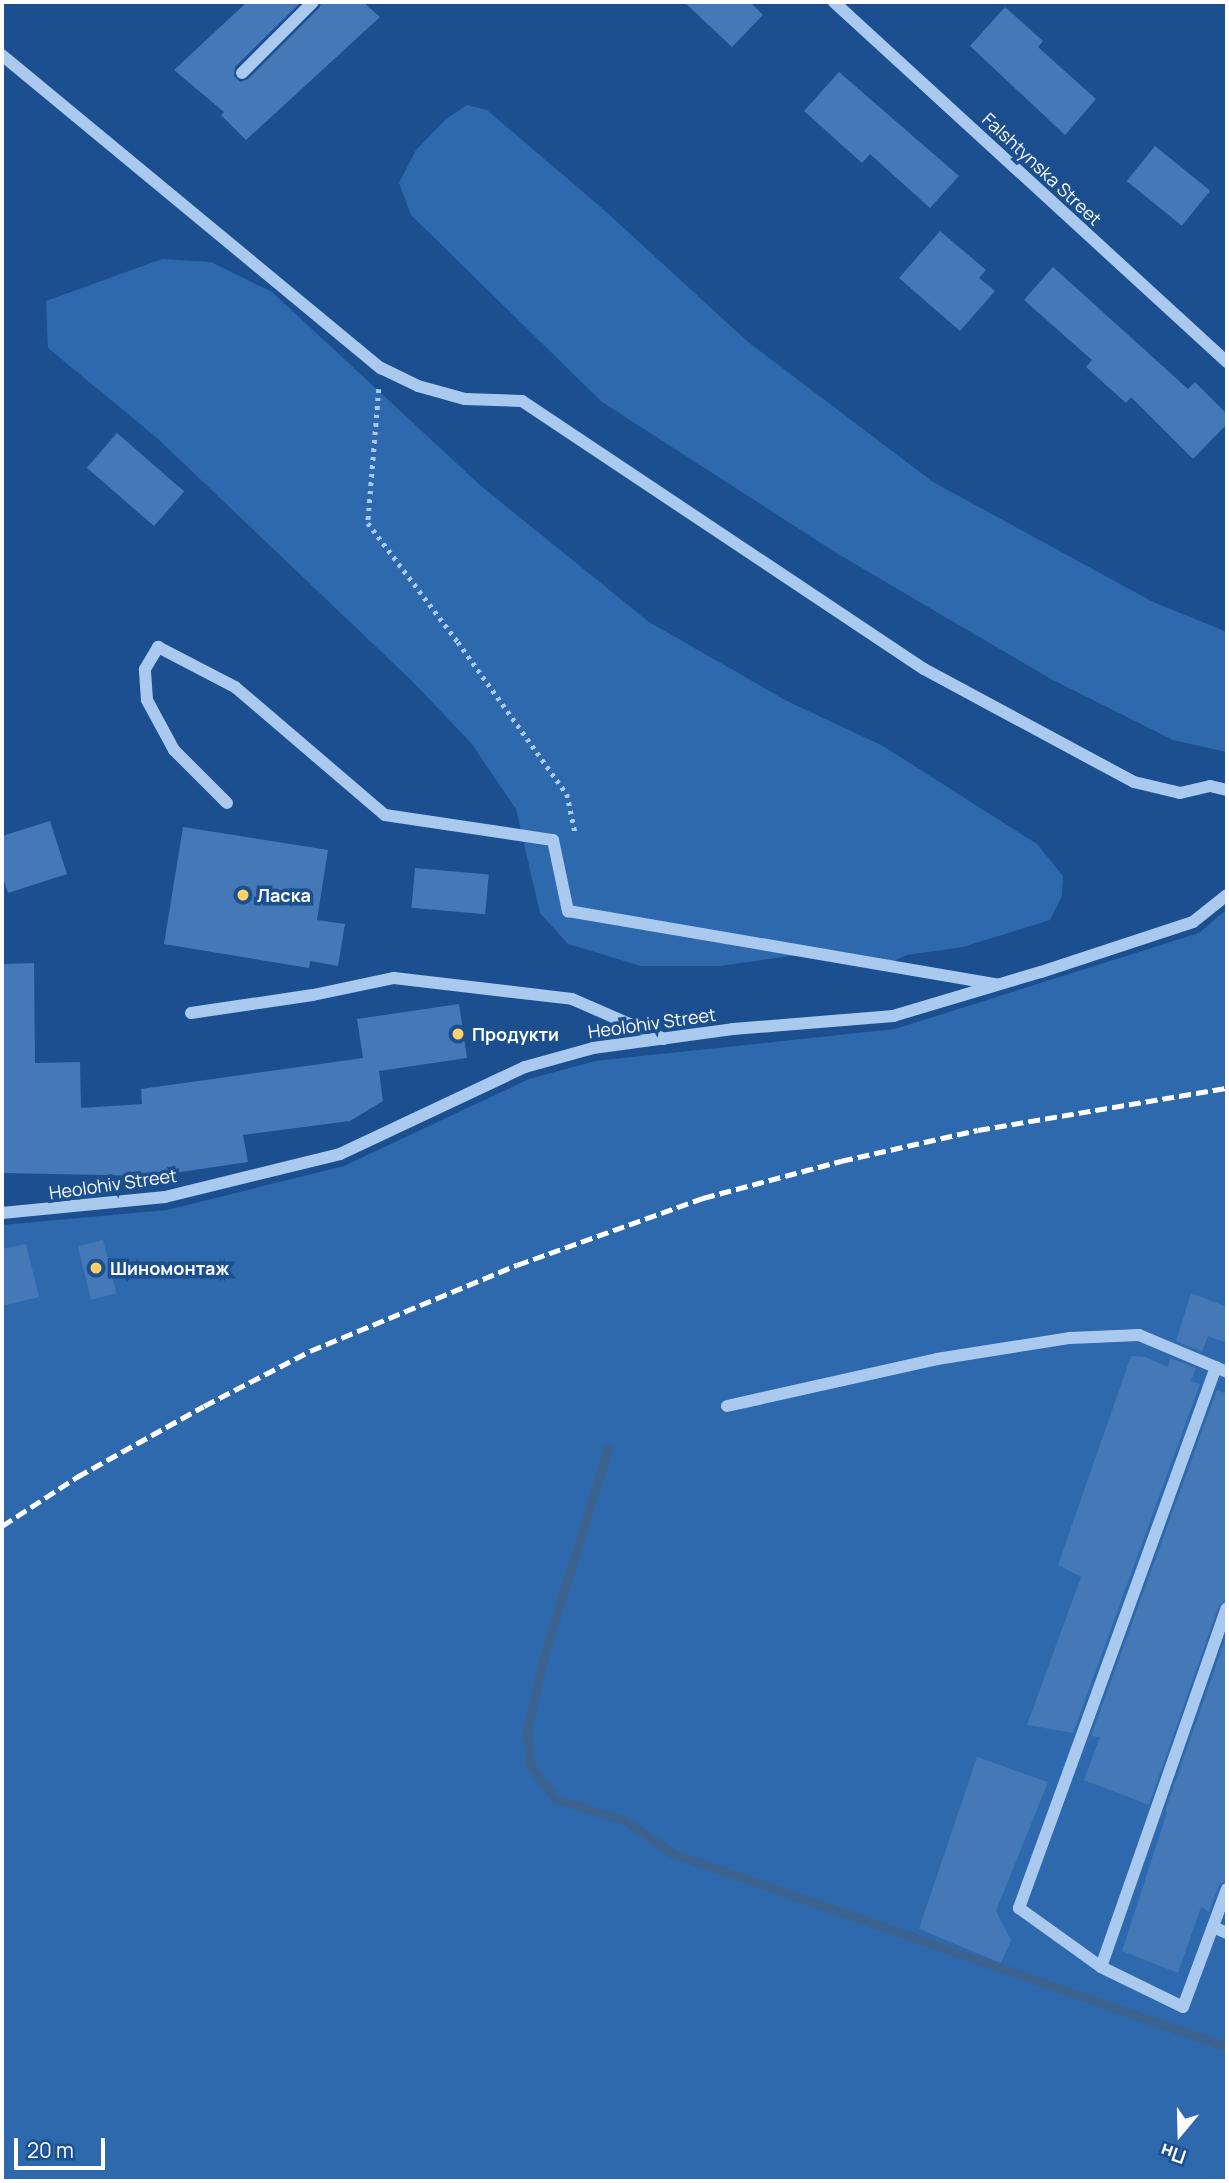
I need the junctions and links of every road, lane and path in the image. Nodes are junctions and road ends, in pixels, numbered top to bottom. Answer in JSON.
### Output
{"nodes":[{"id":1,"x":313,"y":2,"type":"edge"},
{"id":2,"x":834,"y":2,"type":"edge"},
{"id":3,"x":2,"y":55,"type":"edge"},
{"id":4,"x":242,"y":73,"type":"dead end"},
{"id":5,"x":1227,"y":362,"type":"edge"},
{"id":6,"x":381,"y":368,"type":"junction"},
{"id":7,"x":1227,"y":790,"type":"edge"},
{"id":8,"x":227,"y":803,"type":"dead end"},
{"id":9,"x":577,"y":841,"type":"dead end"},
{"id":10,"x":1227,"y":895,"type":"edge"},
{"id":11,"x":1000,"y":985,"type":"junction"},
{"id":12,"x":191,"y":1013,"type":"dead end"},
{"id":13,"x":665,"y":1039,"type":"junction"},
{"id":14,"x":2,"y":1213,"type":"edge"},
{"id":15,"x":1221,"y":1370,"type":"edge"},
{"id":16,"x":727,"y":1406,"type":"dead end"},
{"id":17,"x":1227,"y":1608,"type":"edge"},
{"id":18,"x":1227,"y":1889,"type":"edge"},
{"id":19,"x":1213,"y":1927,"type":"junction"},
{"id":20,"x":1227,"y":1933,"type":"edge"},
{"id":21,"x":1101,"y":1968,"type":"junction"}],
"edges":[{"from":1,"to":4,"type":"street"},
{"from":2,"to":5,"type":"street","name":"Falshtynska Street"},
{"from":3,"to":6,"type":"street"},
{"from":6,"to":7,"type":"street"},
{"from":6,"to":9,"type":"path"},
{"from":8,"to":11,"type":"street"},
{"from":10,"to":11,"type":"street","name":"Heolohiv Street"},
{"from":11,"to":13,"type":"street","name":"Heolohiv Street"},
{"from":12,"to":13,"type":"street"},
{"from":13,"to":14,"type":"street","name":"Heolohiv Street"},
{"from":15,"to":16,"type":"street"},
{"from":15,"to":21,"type":"street"},
{"from":17,"to":21,"type":"street"},
{"from":18,"to":19,"type":"street"},
{"from":19,"to":20,"type":"street"},
{"from":19,"to":21,"type":"street"}]}
